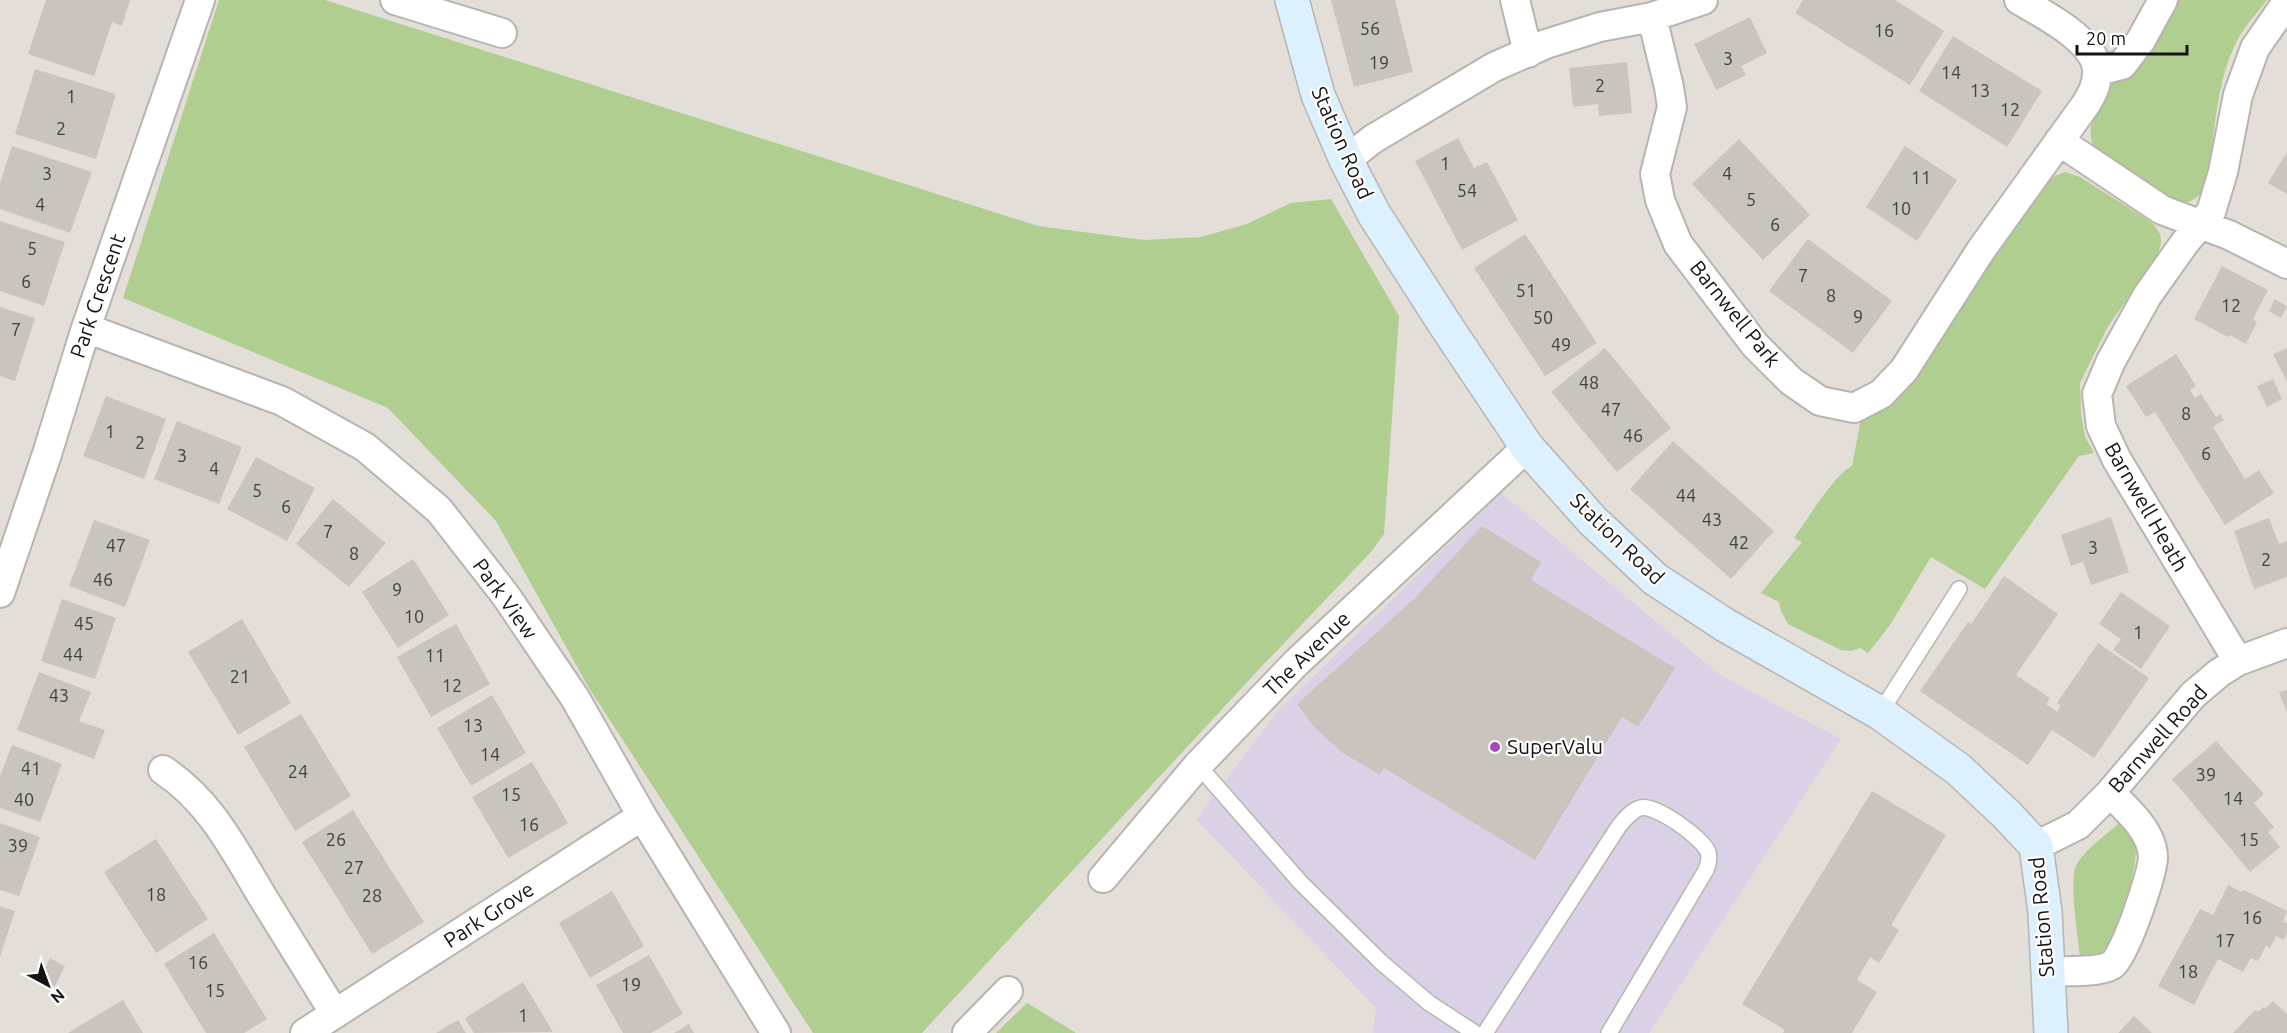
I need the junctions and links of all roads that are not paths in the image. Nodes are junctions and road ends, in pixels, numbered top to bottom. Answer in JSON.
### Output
{"nodes":[{"id":1,"x":200,"y":0,"type":"edge"},
{"id":2,"x":395,"y":0,"type":"edge"},
{"id":3,"x":1292,"y":0,"type":"edge"},
{"id":4,"x":1515,"y":0,"type":"edge"},
{"id":5,"x":1702,"y":0,"type":"edge"},
{"id":6,"x":2019,"y":0,"type":"edge"},
{"id":7,"x":2163,"y":0,"type":"edge"},
{"id":8,"x":2287,"y":2,"type":"edge"},
{"id":9,"x":440,"y":7,"type":"edge"},
{"id":10,"x":1652,"y":17,"type":"junction"},
{"id":11,"x":502,"y":33,"type":"dead end"},
{"id":12,"x":1528,"y":53,"type":"junction"},
{"id":13,"x":2098,"y":71,"type":"junction"},
{"id":14,"x":2059,"y":141,"type":"junction"},
{"id":15,"x":1346,"y":160,"type":"junction"},
{"id":16,"x":2201,"y":226,"type":"junction"},
{"id":17,"x":2287,"y":264,"type":"edge"},
{"id":18,"x":86,"y":328,"type":"junction"},
{"id":19,"x":1527,"y":447,"type":"junction"},
{"id":20,"x":1959,"y":588,"type":"dead end"},
{"id":21,"x":0,"y":593,"type":"edge"},
{"id":22,"x":2287,"y":643,"type":"edge"},
{"id":23,"x":2238,"y":661,"type":"junction"},
{"id":24,"x":1881,"y":713,"type":"junction"},
{"id":25,"x":1198,"y":765,"type":"junction"},
{"id":26,"x":163,"y":770,"type":"dead end"},
{"id":27,"x":2110,"y":793,"type":"junction"},
{"id":28,"x":642,"y":816,"type":"junction"},
{"id":29,"x":2036,"y":846,"type":"junction"},
{"id":30,"x":1103,"y":878,"type":"dead end"},
{"id":31,"x":2048,"y":971,"type":"junction"},
{"id":32,"x":1008,"y":991,"type":"dead end"},
{"id":33,"x":335,"y":1014,"type":"junction"},
{"id":34,"x":305,"y":1033,"type":"edge"},
{"id":35,"x":776,"y":1033,"type":"edge"},
{"id":36,"x":967,"y":1033,"type":"edge"},
{"id":37,"x":1475,"y":1033,"type":"edge"},
{"id":38,"x":1485,"y":1033,"type":"edge"},
{"id":39,"x":1609,"y":1033,"type":"edge"},
{"id":40,"x":2050,"y":1033,"type":"edge"}],
"edges":[{"from":1,"to":18,"type":"street","name":"Park Crescent"},
{"from":2,"to":9,"type":"street"},
{"from":3,"to":15,"type":"street","name":"Station Road"},
{"from":4,"to":12,"type":"street"},
{"from":5,"to":10,"type":"street"},
{"from":6,"to":13,"type":"street"},
{"from":7,"to":13,"type":"street"},
{"from":8,"to":16,"type":"street","name":"Barnwell Heath"},
{"from":9,"to":11,"type":"street"},
{"from":10,"to":12,"type":"street"},
{"from":10,"to":14,"type":"street","name":"Barnwell Park"},
{"from":12,"to":15,"type":"street"},
{"from":13,"to":14,"type":"street","name":"Barnwell Park"},
{"from":14,"to":16,"type":"street"},
{"from":15,"to":19,"type":"street","name":"Station Road"},
{"from":16,"to":17,"type":"street"},
{"from":16,"to":23,"type":"street","name":"Barnwell Heath"},
{"from":18,"to":21,"type":"street","name":"Park Crescent"},
{"from":18,"to":28,"type":"street","name":"Park View"},
{"from":19,"to":24,"type":"street","name":"Station Road"},
{"from":19,"to":25,"type":"street","name":"The Avenue"},
{"from":20,"to":24,"type":"lane"},
{"from":22,"to":23,"type":"street","name":"Barnwell Road"},
{"from":23,"to":27,"type":"street","name":"Barnwell Road"},
{"from":24,"to":29,"type":"street","name":"Station Road"},
{"from":25,"to":30,"type":"street","name":"The Avenue"},
{"from":25,"to":37,"type":"lane"},
{"from":26,"to":33,"type":"street"},
{"from":27,"to":29,"type":"street","name":"Barnwell Road"},
{"from":27,"to":31,"type":"street"},
{"from":28,"to":33,"type":"street","name":"Park Grove"},
{"from":28,"to":35,"type":"street","name":"Park View"},
{"from":29,"to":31,"type":"street","name":"Station Road"},
{"from":31,"to":40,"type":"street","name":"Station Road"},
{"from":32,"to":36,"type":"street"},
{"from":33,"to":34,"type":"street","name":"Park Grove"},
{"from":38,"to":39,"type":"lane"}]}
